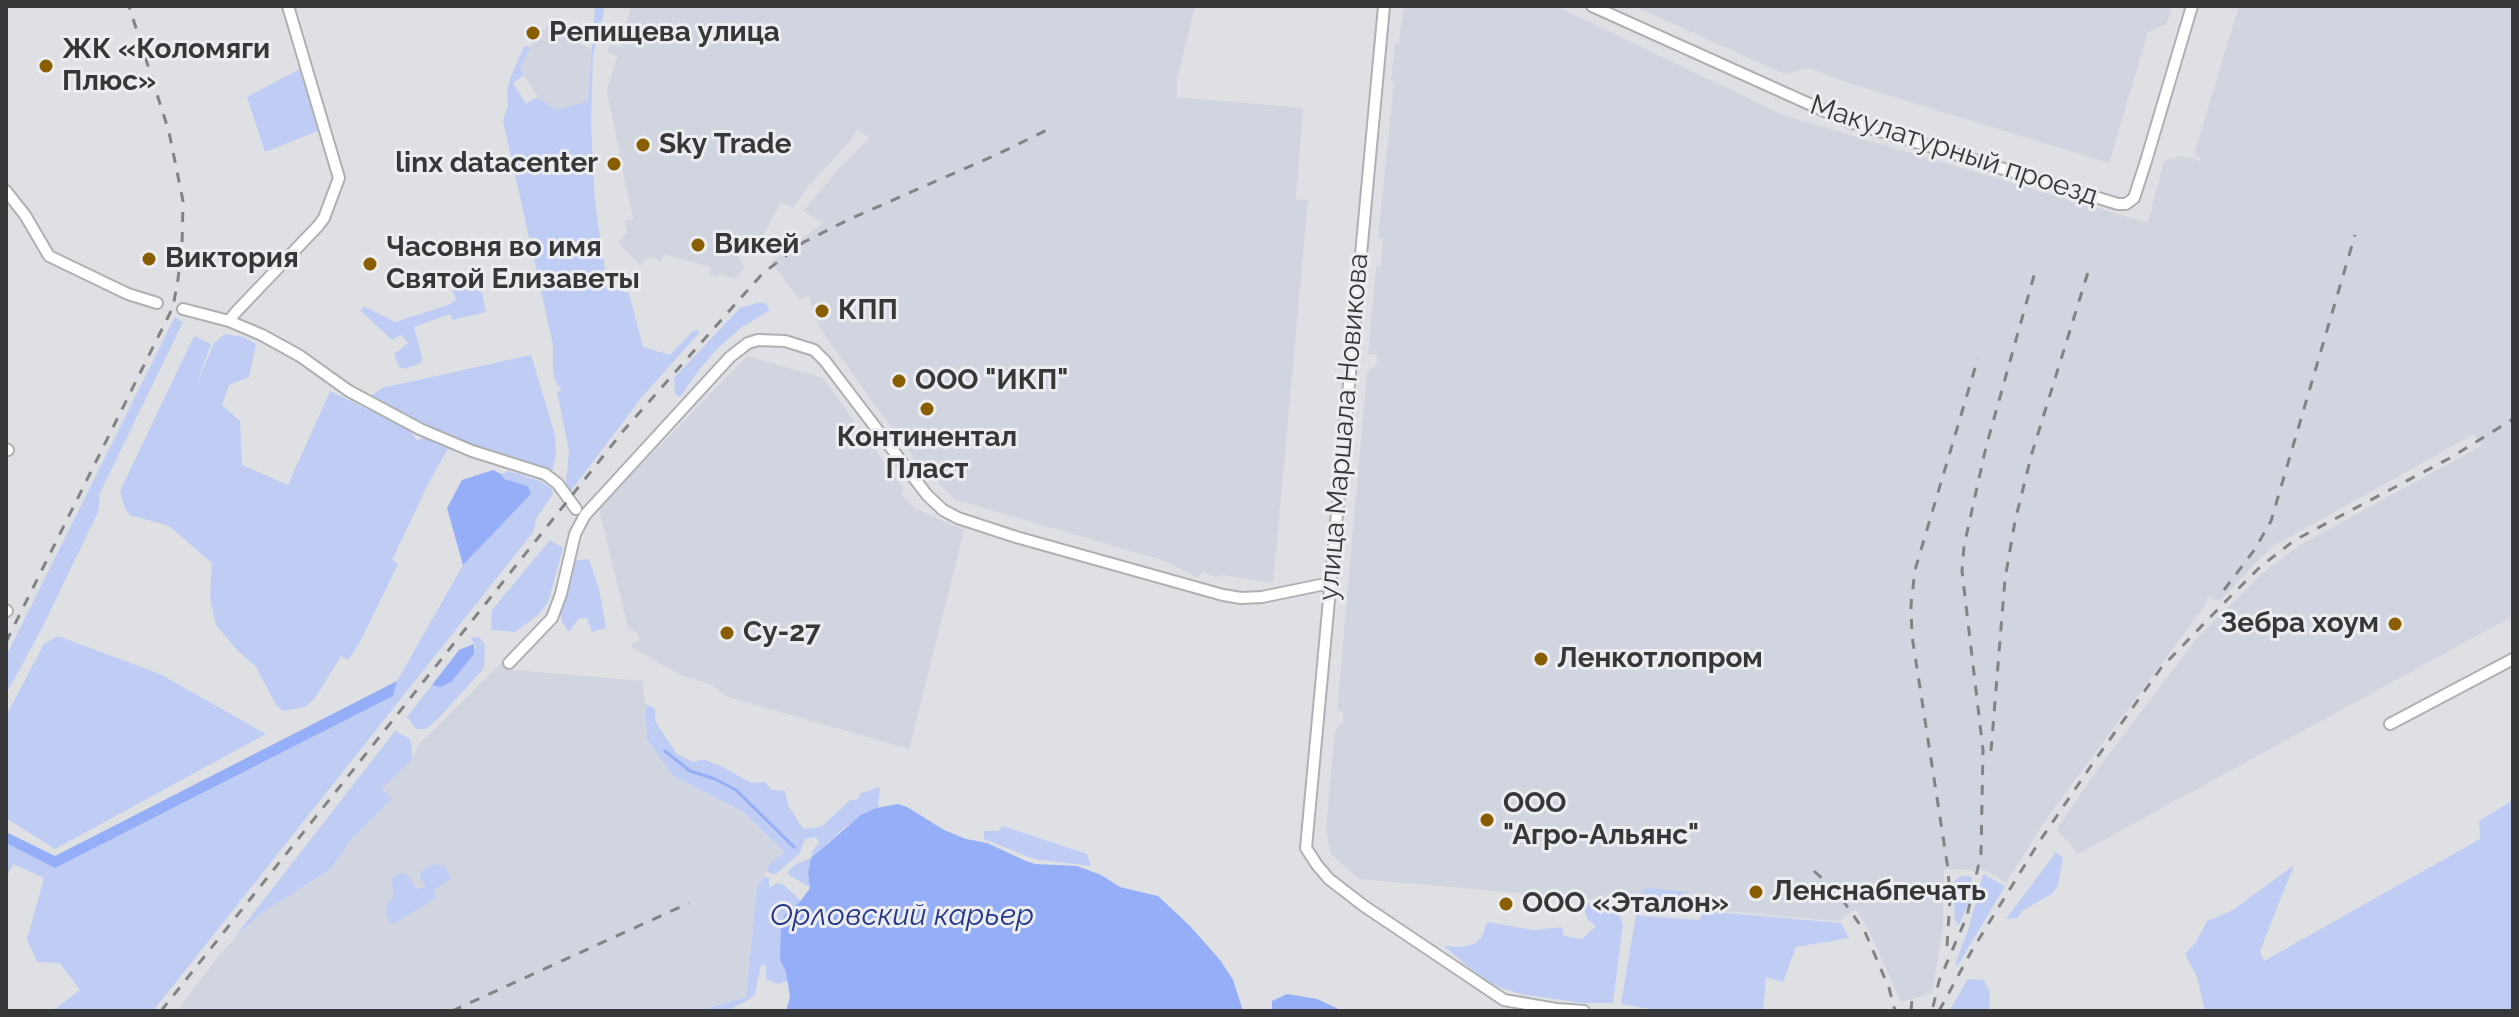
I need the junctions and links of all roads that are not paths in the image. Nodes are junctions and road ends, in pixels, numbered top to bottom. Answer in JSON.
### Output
{"nodes":[{"id":1,"x":288,"y":6,"type":"edge"},
{"id":2,"x":1384,"y":6,"type":"edge"},
{"id":3,"x":1592,"y":6,"type":"edge"},
{"id":4,"x":2192,"y":6,"type":"edge"},
{"id":5,"x":6,"y":191,"type":"edge"},
{"id":6,"x":157,"y":303,"type":"dead end"},
{"id":7,"x":183,"y":309,"type":"dead end"},
{"id":8,"x":229,"y":321,"type":"junction"},
{"id":9,"x":576,"y":509,"type":"dead end"},
{"id":10,"x":1330,"y":583,"type":"junction"},
{"id":11,"x":2513,"y":659,"type":"edge"},
{"id":12,"x":509,"y":663,"type":"dead end"},
{"id":13,"x":2390,"y":724,"type":"dead end"},
{"id":14,"x":1584,"y":1011,"type":"edge"}],
"edges":[{"from":1,"to":8,"type":"street"},
{"from":2,"to":10,"type":"street","name":"улица Маршала Новикова"},
{"from":3,"to":4,"type":"street","name":"Макулатурный проезд"},
{"from":5,"to":6,"type":"street"},
{"from":7,"to":8,"type":"street"},
{"from":8,"to":9,"type":"street"},
{"from":10,"to":12,"type":"street"},
{"from":10,"to":14,"type":"street","name":"улица Маршала Новикова"},
{"from":11,"to":13,"type":"street"}]}
